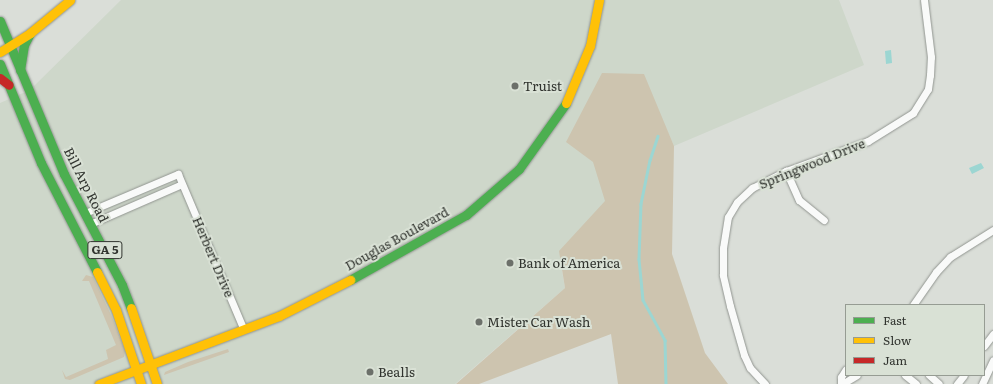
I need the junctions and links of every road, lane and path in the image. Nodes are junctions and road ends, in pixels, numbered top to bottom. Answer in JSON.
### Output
{"nodes":[{"id":1,"x":70,"y":0,"type":"edge"},
{"id":2,"x":599,"y":0,"type":"edge"},
{"id":3,"x":924,"y":0,"type":"edge"},
{"id":4,"x":0,"y":20,"type":"edge"},
{"id":5,"x":30,"y":33,"type":"junction"},
{"id":6,"x":10,"y":44,"type":"junction"},
{"id":7,"x":0,"y":52,"type":"edge"},
{"id":8,"x":0,"y":64,"type":"edge"},
{"id":9,"x":20,"y":70,"type":"junction"},
{"id":10,"x":0,"y":78,"type":"edge"},
{"id":11,"x":9,"y":85,"type":"junction"},
{"id":12,"x":786,"y":172,"type":"junction"},
{"id":13,"x":182,"y":184,"type":"junction"},
{"id":14,"x":85,"y":213,"type":"junction"},
{"id":15,"x":824,"y":220,"type":"dead end"},
{"id":16,"x":90,"y":224,"type":"junction"},
{"id":17,"x":993,"y":230,"type":"edge"},
{"id":18,"x":914,"y":304,"type":"edge"},
{"id":19,"x":244,"y":330,"type":"junction"},
{"id":20,"x":993,"y":334,"type":"edge"},
{"id":21,"x":985,"y":345,"type":"edge"},
{"id":22,"x":993,"y":360,"type":"edge"},
{"id":23,"x":152,"y":363,"type":"junction"},
{"id":24,"x":136,"y":368,"type":"junction"},
{"id":25,"x":845,"y":371,"type":"edge"},
{"id":26,"x":855,"y":376,"type":"edge"},
{"id":27,"x":907,"y":376,"type":"edge"},
{"id":28,"x":929,"y":376,"type":"edge"},
{"id":29,"x":963,"y":376,"type":"edge"},
{"id":30,"x":99,"y":384,"type":"edge"},
{"id":31,"x":141,"y":384,"type":"edge"},
{"id":32,"x":157,"y":384,"type":"edge"},
{"id":33,"x":765,"y":384,"type":"edge"},
{"id":34,"x":841,"y":384,"type":"edge"},
{"id":35,"x":916,"y":384,"type":"edge"},
{"id":36,"x":939,"y":384,"type":"edge"},
{"id":37,"x":957,"y":384,"type":"edge"},
{"id":38,"x":982,"y":384,"type":"edge"}],
"edges":[{"from":1,"to":5,"type":"main road"},
{"from":2,"to":19,"type":"main road","name":"Douglas Boulevard"},
{"from":3,"to":12,"type":"street","name":"Springwood Drive"},
{"from":4,"to":6,"type":"main road","name":"Bill Arp Road","number":"GA 5"},
{"from":5,"to":6,"type":"main road"},
{"from":5,"to":9,"type":"main road"},
{"from":6,"to":7,"type":"main road"},
{"from":6,"to":9,"type":"main road","name":"Bill Arp Road","number":"GA 5"},
{"from":8,"to":11,"type":"main road","number":"GA 5"},
{"from":9,"to":14,"type":"main road","name":"Bill Arp Road","number":"GA 5"},
{"from":10,"to":11,"type":"main road"},
{"from":11,"to":24,"type":"main road","number":"GA 5"},
{"from":12,"to":15,"type":"street"},
{"from":12,"to":33,"type":"street","name":"Springwood Drive"},
{"from":13,"to":14,"type":"street","name":"Herbert Drive"},
{"from":13,"to":16,"type":"street"},
{"from":13,"to":19,"type":"street","name":"Herbert Drive"},
{"from":14,"to":16,"type":"main road","name":"Bill Arp Road","number":"GA 5"},
{"from":16,"to":23,"type":"main road","name":"Bill Arp Road","number":"GA 5"},
{"from":17,"to":18,"type":"street"},
{"from":19,"to":23,"type":"main road","name":"Douglas Boulevard"},
{"from":20,"to":21,"type":"street"},
{"from":22,"to":38,"type":"street"},
{"from":23,"to":24,"type":"main road","name":"Douglas Boulevard"},
{"from":23,"to":32,"type":"main road","name":"Bill Arp Road","number":"GA 5"},
{"from":24,"to":30,"type":"main road","name":"Douglas Boulevard"},
{"from":24,"to":31,"type":"main road","number":"GA 5"},
{"from":25,"to":34,"type":"street"},
{"from":26,"to":34,"type":"street"},
{"from":27,"to":35,"type":"street"},
{"from":28,"to":36,"type":"street"},
{"from":29,"to":37,"type":"street"}]}
